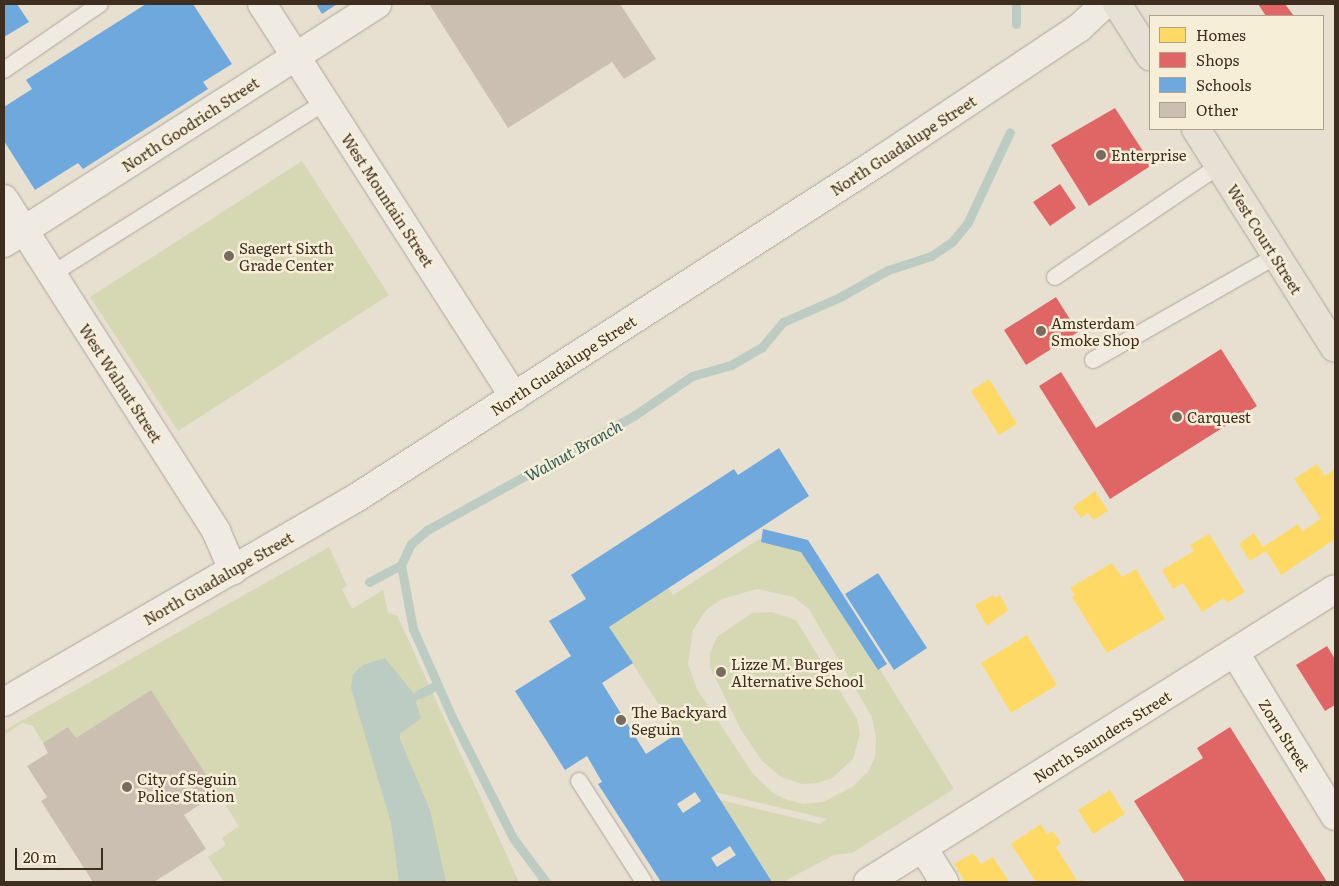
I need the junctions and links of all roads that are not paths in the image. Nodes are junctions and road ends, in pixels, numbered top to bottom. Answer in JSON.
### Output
{"nodes":[{"id":1,"x":100,"y":4,"type":"edge"},
{"id":2,"x":262,"y":4,"type":"edge"},
{"id":3,"x":377,"y":4,"type":"edge"},
{"id":4,"x":1105,"y":4,"type":"edge"},
{"id":5,"x":1117,"y":4,"type":"edge"},
{"id":6,"x":1149,"y":54,"type":"edge"},
{"id":7,"x":295,"y":56,"type":"junction"},
{"id":8,"x":4,"y":70,"type":"edge"},
{"id":9,"x":325,"y":102,"type":"junction"},
{"id":10,"x":1197,"y":130,"type":"edge"},
{"id":11,"x":1219,"y":166,"type":"junction"},
{"id":12,"x":4,"y":199,"type":"edge"},
{"id":13,"x":14,"y":237,"type":"edge"},
{"id":14,"x":1276,"y":256,"type":"junction"},
{"id":15,"x":52,"y":274,"type":"junction"},
{"id":16,"x":1055,"y":277,"type":"dead end"},
{"id":17,"x":1335,"y":348,"type":"edge"},
{"id":18,"x":1093,"y":360,"type":"dead end"},
{"id":19,"x":514,"y":397,"type":"junction"},
{"id":20,"x":233,"y":570,"type":"junction"},
{"id":21,"x":1335,"y":589,"type":"edge"},
{"id":22,"x":1236,"y":653,"type":"junction"},
{"id":23,"x":4,"y":702,"type":"edge"},
{"id":24,"x":579,"y":781,"type":"dead end"},
{"id":25,"x":1335,"y":816,"type":"edge"},
{"id":26,"x":923,"y":848,"type":"junction"},
{"id":27,"x":644,"y":882,"type":"edge"},
{"id":28,"x":868,"y":882,"type":"edge"},
{"id":29,"x":944,"y":882,"type":"edge"}],
"edges":[{"from":1,"to":8,"type":"lane"},
{"from":2,"to":7,"type":"street","name":"West Mountain Street"},
{"from":3,"to":7,"type":"street","name":"North Goodrich Street"},
{"from":4,"to":19,"type":"street","name":"North Guadalupe Street"},
{"from":5,"to":6,"type":"main road"},
{"from":7,"to":9,"type":"street","name":"West Mountain Street"},
{"from":7,"to":13,"type":"street","name":"North Goodrich Street"},
{"from":9,"to":15,"type":"lane"},
{"from":9,"to":19,"type":"street","name":"West Mountain Street"},
{"from":10,"to":11,"type":"main road","name":"West Court Street"},
{"from":11,"to":14,"type":"main road","name":"West Court Street"},
{"from":11,"to":16,"type":"lane"},
{"from":12,"to":13,"type":"street","name":"West Walnut Street"},
{"from":13,"to":15,"type":"street","name":"West Walnut Street"},
{"from":14,"to":17,"type":"main road","name":"West Court Street"},
{"from":14,"to":18,"type":"lane"},
{"from":15,"to":20,"type":"street","name":"West Walnut Street"},
{"from":19,"to":20,"type":"street","name":"North Guadalupe Street"},
{"from":20,"to":23,"type":"street","name":"North Guadalupe Street"},
{"from":21,"to":22,"type":"street","name":"North Saunders Street"},
{"from":22,"to":25,"type":"street","name":"Zorn Street"},
{"from":22,"to":26,"type":"street","name":"North Saunders Street"},
{"from":24,"to":27,"type":"lane"},
{"from":26,"to":28,"type":"street","name":"North Saunders Street"},
{"from":26,"to":29,"type":"street"}]}
